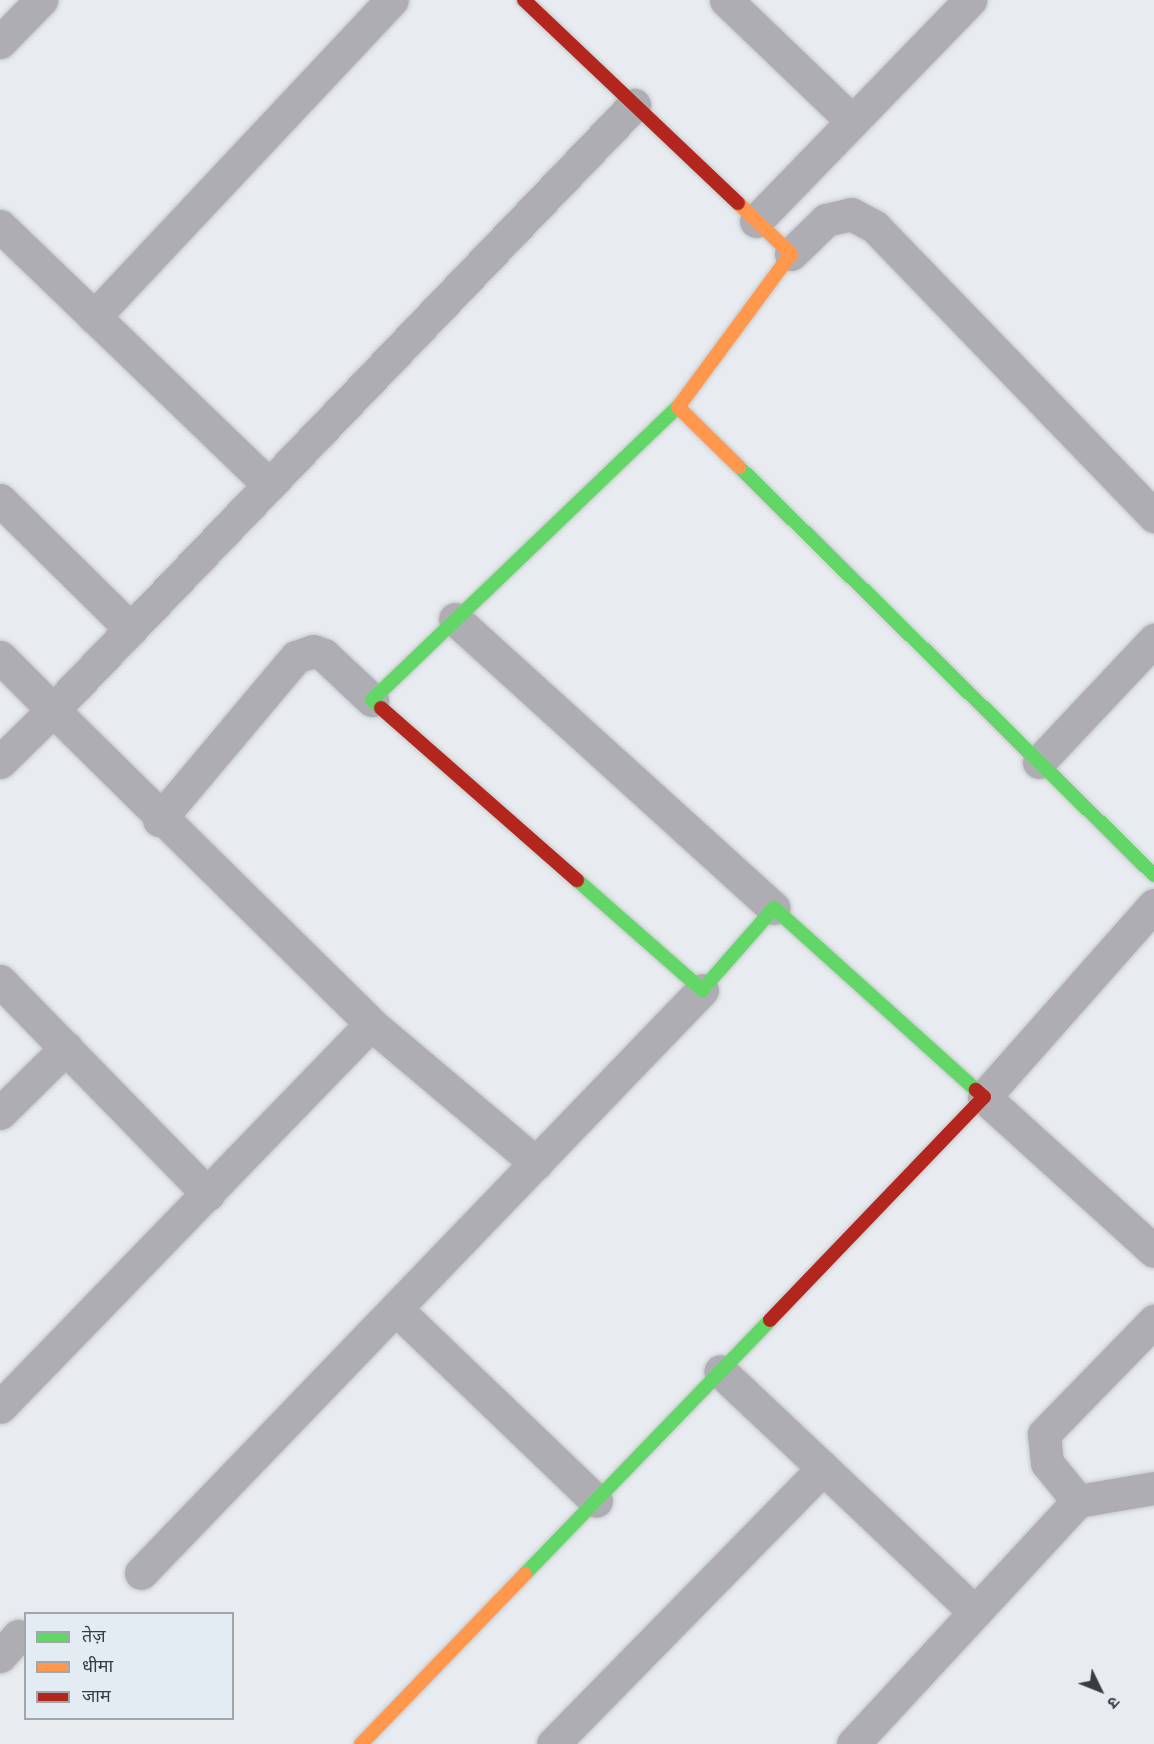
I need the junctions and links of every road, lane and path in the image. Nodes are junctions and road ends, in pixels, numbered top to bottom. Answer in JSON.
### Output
{"nodes":[{"id":1,"x":41,"y":0,"type":"edge"},
{"id":2,"x":392,"y":0,"type":"edge"},
{"id":3,"x":524,"y":0,"type":"edge"},
{"id":4,"x":726,"y":0,"type":"edge"},
{"id":5,"x":970,"y":0,"type":"edge"},
{"id":6,"x":0,"y":42,"type":"edge"},
{"id":7,"x":634,"y":105,"type":"junction"},
{"id":8,"x":850,"y":119,"type":"junction"},
{"id":9,"x":756,"y":220,"type":"junction"},
{"id":10,"x":0,"y":226,"type":"edge"},
{"id":11,"x":791,"y":254,"type":"junction"},
{"id":12,"x":94,"y":317,"type":"junction"},
{"id":13,"x":678,"y":407,"type":"junction"},
{"id":14,"x":269,"y":485,"type":"junction"},
{"id":15,"x":0,"y":500,"type":"edge"},
{"id":16,"x":1154,"y":516,"type":"edge"},
{"id":17,"x":455,"y":619,"type":"junction"},
{"id":18,"x":131,"y":629,"type":"junction"},
{"id":19,"x":1154,"y":640,"type":"edge"},
{"id":20,"x":0,"y":657,"type":"edge"},
{"id":21,"x":372,"y":700,"type":"junction"},
{"id":22,"x":53,"y":710,"type":"junction"},
{"id":23,"x":0,"y":762,"type":"edge"},
{"id":24,"x":1039,"y":762,"type":"junction"},
{"id":25,"x":159,"y":820,"type":"junction"},
{"id":26,"x":1154,"y":875,"type":"edge"},
{"id":27,"x":1154,"y":905,"type":"edge"},
{"id":28,"x":774,"y":908,"type":"junction"},
{"id":29,"x":0,"y":981,"type":"edge"},
{"id":30,"x":702,"y":990,"type":"junction"},
{"id":31,"x":371,"y":1024,"type":"junction"},
{"id":32,"x":66,"y":1048,"type":"junction"},
{"id":33,"x":984,"y":1096,"type":"junction"},
{"id":34,"x":0,"y":1113,"type":"edge"},
{"id":35,"x":536,"y":1163,"type":"junction"},
{"id":36,"x":208,"y":1194,"type":"junction"},
{"id":37,"x":1154,"y":1251,"type":"edge"},
{"id":38,"x":396,"y":1308,"type":"junction"},
{"id":39,"x":1154,"y":1321,"type":"edge"},
{"id":40,"x":720,"y":1371,"type":"junction"},
{"id":41,"x":0,"y":1407,"type":"edge"},
{"id":42,"x":823,"y":1468,"type":"junction"},
{"id":43,"x":1154,"y":1488,"type":"edge"},
{"id":44,"x":596,"y":1501,"type":"junction"},
{"id":45,"x":1078,"y":1501,"type":"junction"},
{"id":46,"x":141,"y":1573,"type":"dead end"},
{"id":47,"x":975,"y":1612,"type":"junction"},
{"id":48,"x":361,"y":1744,"type":"edge"},
{"id":49,"x":553,"y":1744,"type":"edge"},
{"id":50,"x":853,"y":1744,"type":"edge"}],
"edges":[{"from":1,"to":6,"type":"street"},
{"from":2,"to":12,"type":"street"},
{"from":3,"to":7,"type":"street"},
{"from":4,"to":8,"type":"street"},
{"from":5,"to":8,"type":"street"},
{"from":7,"to":9,"type":"street"},
{"from":7,"to":14,"type":"street"},
{"from":8,"to":9,"type":"street"},
{"from":9,"to":11,"type":"street"},
{"from":10,"to":12,"type":"street"},
{"from":11,"to":13,"type":"street"},
{"from":11,"to":16,"type":"street"},
{"from":12,"to":14,"type":"street"},
{"from":13,"to":17,"type":"street"},
{"from":13,"to":24,"type":"street"},
{"from":14,"to":18,"type":"street"},
{"from":15,"to":18,"type":"street"},
{"from":17,"to":21,"type":"street"},
{"from":17,"to":28,"type":"street"},
{"from":18,"to":22,"type":"street"},
{"from":19,"to":24,"type":"street"},
{"from":20,"to":22,"type":"street"},
{"from":21,"to":25,"type":"street"},
{"from":21,"to":30,"type":"street"},
{"from":22,"to":23,"type":"street"},
{"from":22,"to":25,"type":"street"},
{"from":24,"to":26,"type":"street"},
{"from":25,"to":31,"type":"street"},
{"from":27,"to":33,"type":"street"},
{"from":28,"to":30,"type":"street"},
{"from":28,"to":33,"type":"street"},
{"from":29,"to":32,"type":"street"},
{"from":30,"to":35,"type":"street"},
{"from":31,"to":35,"type":"street"},
{"from":31,"to":36,"type":"street"},
{"from":32,"to":34,"type":"street"},
{"from":32,"to":36,"type":"street"},
{"from":33,"to":37,"type":"street"},
{"from":33,"to":40,"type":"street"},
{"from":35,"to":38,"type":"street"},
{"from":36,"to":41,"type":"street"},
{"from":38,"to":44,"type":"street"},
{"from":38,"to":46,"type":"street"},
{"from":39,"to":45,"type":"street"},
{"from":40,"to":42,"type":"street"},
{"from":40,"to":44,"type":"street"},
{"from":42,"to":47,"type":"street"},
{"from":42,"to":49,"type":"street"},
{"from":43,"to":45,"type":"street"},
{"from":44,"to":48,"type":"street"},
{"from":45,"to":47,"type":"street"},
{"from":47,"to":50,"type":"street"}]}
